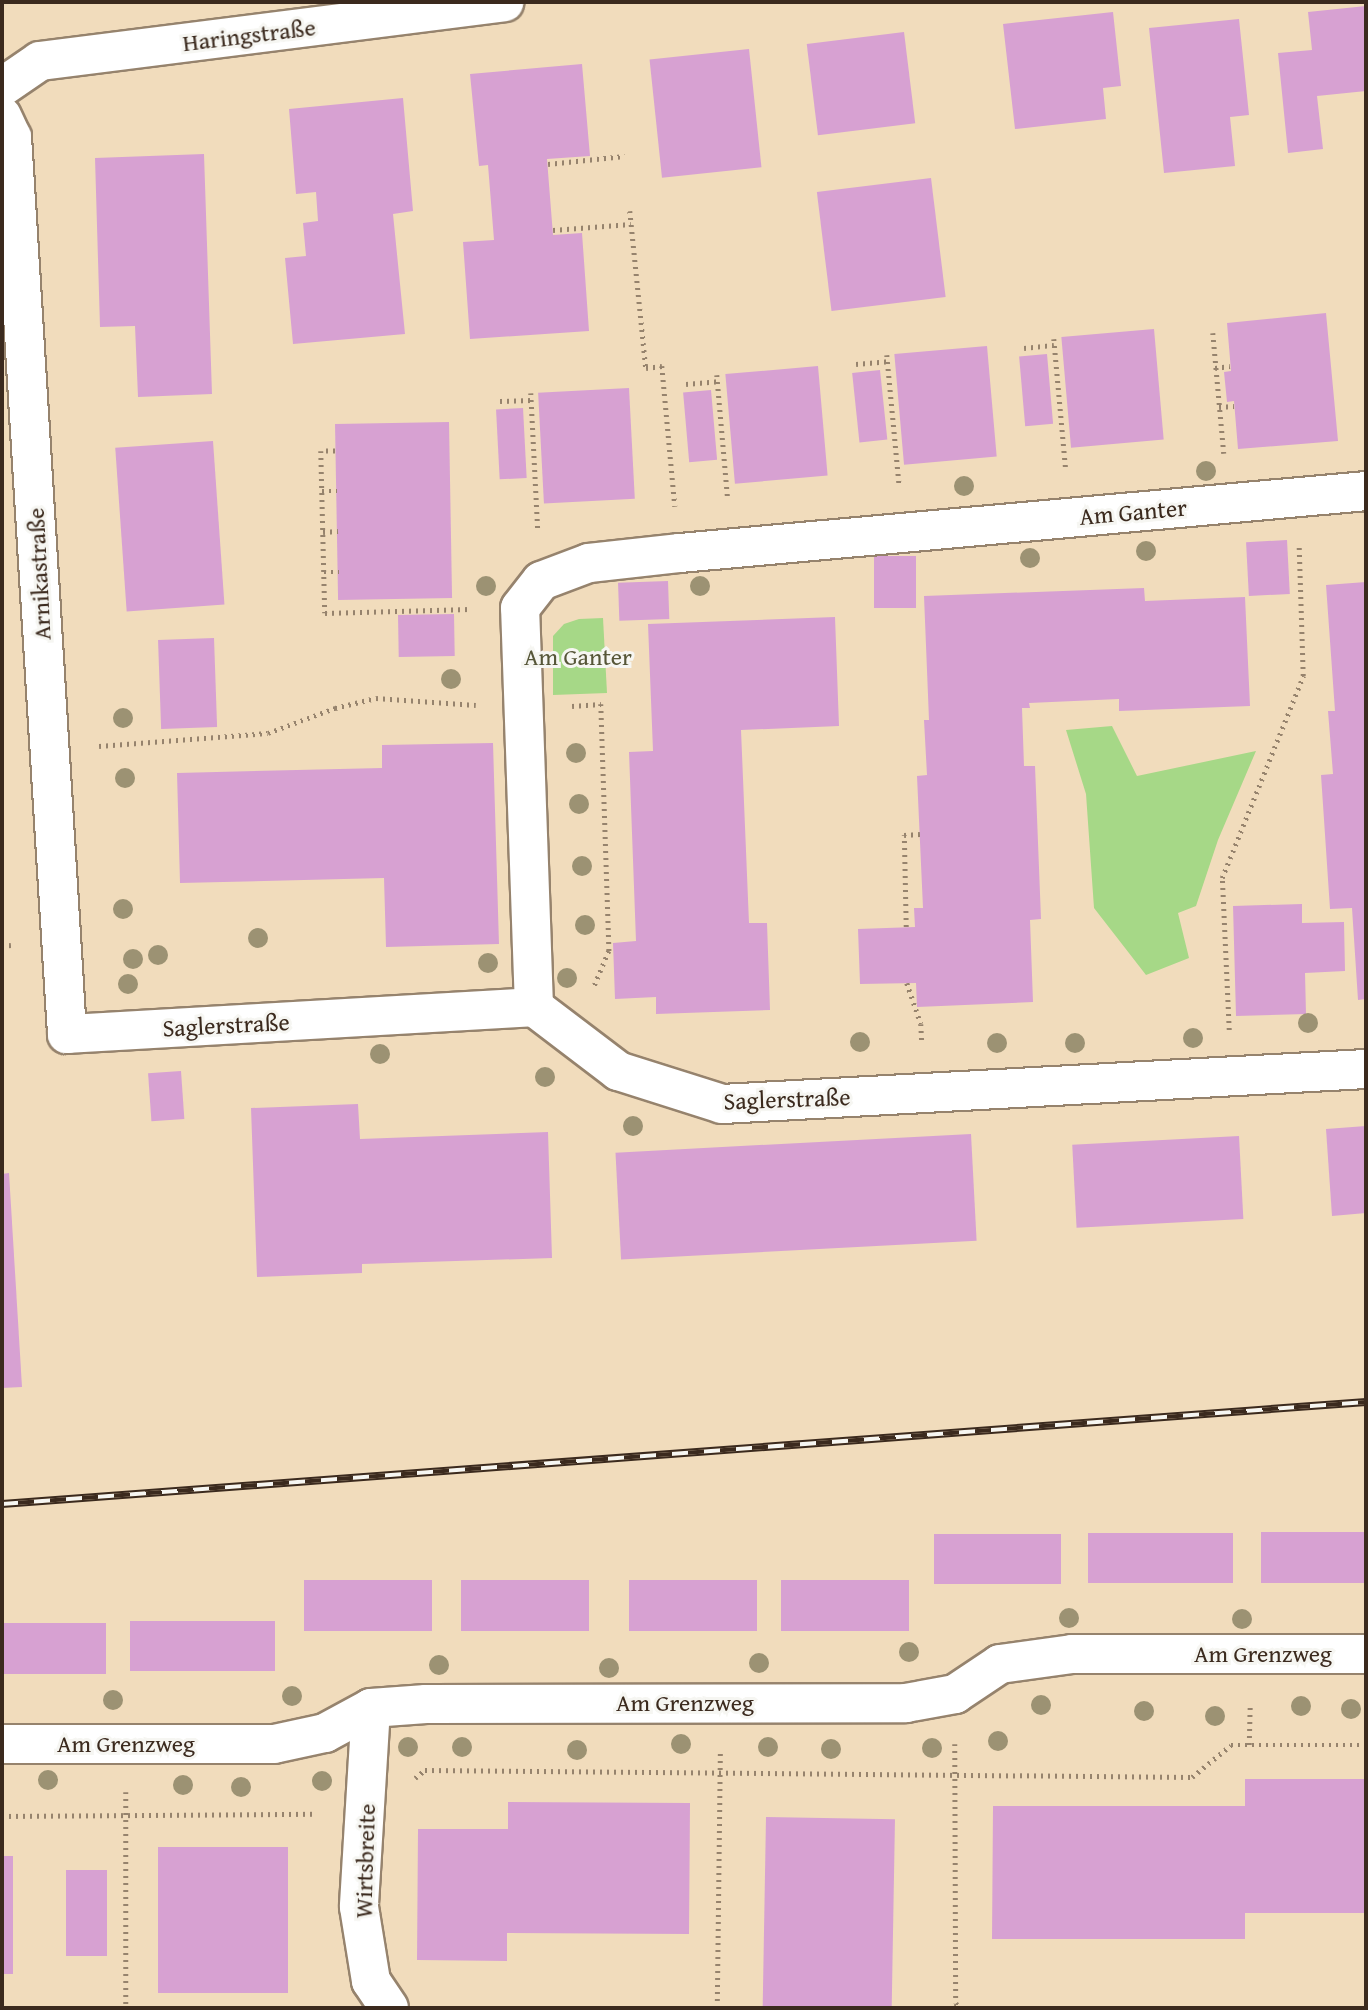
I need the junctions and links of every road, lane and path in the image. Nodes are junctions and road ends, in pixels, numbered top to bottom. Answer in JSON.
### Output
{"nodes":[{"id":1,"x":504,"y":2,"type":"edge"},
{"id":2,"x":2,"y":87,"type":"edge"},
{"id":3,"x":2,"y":116,"type":"edge"},
{"id":4,"x":625,"y":156,"type":"dead end"},
{"id":5,"x":548,"y":164,"type":"dead end"},
{"id":6,"x":630,"y":211,"type":"dead end"},
{"id":7,"x":631,"y":224,"type":"junction"},
{"id":8,"x":553,"y":230,"type":"dead end"},
{"id":9,"x":1213,"y":333,"type":"dead end"},
{"id":10,"x":1024,"y":348,"type":"dead end"},
{"id":11,"x":856,"y":364,"type":"dead end"},
{"id":12,"x":1056,"y":366,"type":"junction"},
{"id":13,"x":1064,"y":366,"type":"dead end"},
{"id":14,"x":1216,"y":368,"type":"junction"},
{"id":15,"x":1229,"y":368,"type":"dead end"},
{"id":16,"x":896,"y":382,"type":"dead end"},
{"id":17,"x":889,"y":383,"type":"junction"},
{"id":18,"x":686,"y":384,"type":"dead end"},
{"id":19,"x":531,"y":393,"type":"dead end"},
{"id":20,"x":532,"y":400,"type":"junction"},
{"id":21,"x":500,"y":401,"type":"dead end"},
{"id":22,"x":1232,"y":404,"type":"dead end"},
{"id":23,"x":1219,"y":407,"type":"junction"},
{"id":24,"x":533,"y":421,"type":"junction"},
{"id":25,"x":539,"y":421,"type":"dead end"},
{"id":26,"x":1068,"y":421,"type":"dead end"},
{"id":27,"x":1062,"y":422,"type":"junction"},
{"id":28,"x":894,"y":438,"type":"junction"},
{"id":29,"x":902,"y":438,"type":"dead end"},
{"id":30,"x":335,"y":451,"type":"dead end"},
{"id":31,"x":732,"y":457,"type":"dead end"},
{"id":32,"x":724,"y":458,"type":"junction"},
{"id":33,"x":542,"y":476,"type":"dead end"},
{"id":34,"x":535,"y":477,"type":"junction"},
{"id":35,"x":322,"y":491,"type":"junction"},
{"id":36,"x":337,"y":491,"type":"dead end"},
{"id":37,"x":1366,"y":491,"type":"edge"},
{"id":38,"x":1298,"y":497,"type":"junction"},
{"id":39,"x":1228,"y":503,"type":"junction"},
{"id":40,"x":1070,"y":517,"type":"junction"},
{"id":41,"x":338,"y":531,"type":"dead end"},
{"id":42,"x":323,"y":532,"type":"junction"},
{"id":43,"x":903,"y":533,"type":"junction"},
{"id":44,"x":733,"y":548,"type":"junction"},
{"id":45,"x":680,"y":552,"type":"junction"},
{"id":46,"x":324,"y":572,"type":"junction"},
{"id":47,"x":339,"y":572,"type":"dead end"},
{"id":48,"x":530,"y":594,"type":"junction"},
{"id":49,"x":601,"y":704,"type":"dead end"},
{"id":50,"x":481,"y":705,"type":"dead end"},
{"id":51,"x":108,"y":745,"type":"dead end"},
{"id":52,"x":920,"y":834,"type":"dead end"},
{"id":53,"x":906,"y":927,"type":"dead end"},
{"id":54,"x":907,"y":983,"type":"dead end"},
{"id":55,"x":534,"y":1007,"type":"junction"},
{"id":56,"x":921,"y":1024,"type":"dead end"},
{"id":57,"x":67,"y":1034,"type":"joint"},
{"id":58,"x":1366,"y":1069,"type":"edge"},
{"id":59,"x":1231,"y":1075,"type":"junction"},
{"id":60,"x":1366,"y":1654,"type":"edge"},
{"id":61,"x":955,"y":1694,"type":"junction"},
{"id":62,"x":723,"y":1703,"type":"junction"},
{"id":63,"x":371,"y":1708,"type":"junction"},
{"id":64,"x":2,"y":1744,"type":"edge"},
{"id":65,"x":1366,"y":1745,"type":"edge"},
{"id":66,"x":719,"y":1774,"type":"junction"},
{"id":67,"x":956,"y":1774,"type":"junction"},
{"id":68,"x":126,"y":1814,"type":"junction"},
{"id":69,"x":367,"y":1814,"type":"junction"},
{"id":70,"x":2,"y":1816,"type":"edge"},
{"id":71,"x":126,"y":2008,"type":"edge"},
{"id":72,"x":389,"y":2008,"type":"edge"},
{"id":73,"x":717,"y":2008,"type":"edge"},
{"id":74,"x":959,"y":2008,"type":"edge"}],
"edges":[{"from":1,"to":2,"type":"street","name":"Haringstraße"},
{"from":3,"to":57,"type":"street","name":"Arnikastraße"},
{"from":4,"to":5,"type":"path"},
{"from":6,"to":7,"type":"path"},
{"from":7,"to":8,"type":"path"},
{"from":7,"to":45,"type":"path"},
{"from":9,"to":14,"type":"path"},
{"from":10,"to":12,"type":"path"},
{"from":11,"to":17,"type":"path"},
{"from":12,"to":13,"type":"path"},
{"from":12,"to":27,"type":"path"},
{"from":14,"to":15,"type":"path"},
{"from":14,"to":23,"type":"path"},
{"from":16,"to":17,"type":"path"},
{"from":17,"to":28,"type":"path"},
{"from":18,"to":32,"type":"path"},
{"from":19,"to":20,"type":"path"},
{"from":20,"to":21,"type":"path"},
{"from":20,"to":24,"type":"path"},
{"from":22,"to":23,"type":"path"},
{"from":23,"to":39,"type":"path"},
{"from":24,"to":25,"type":"path"},
{"from":24,"to":34,"type":"path"},
{"from":26,"to":27,"type":"path"},
{"from":27,"to":40,"type":"path"},
{"from":28,"to":29,"type":"path"},
{"from":28,"to":43,"type":"path"},
{"from":30,"to":35,"type":"path"},
{"from":31,"to":32,"type":"path"},
{"from":32,"to":44,"type":"path"},
{"from":33,"to":34,"type":"path"},
{"from":34,"to":48,"type":"path"},
{"from":35,"to":36,"type":"path"},
{"from":35,"to":42,"type":"path"},
{"from":37,"to":38,"type":"street","name":"Am Ganter"},
{"from":38,"to":39,"type":"street","name":"Am Ganter"},
{"from":38,"to":59,"type":"path"},
{"from":39,"to":40,"type":"street","name":"Am Ganter"},
{"from":40,"to":43,"type":"street","name":"Am Ganter"},
{"from":41,"to":42,"type":"path"},
{"from":42,"to":46,"type":"path"},
{"from":43,"to":44,"type":"street","name":"Am Ganter"},
{"from":44,"to":45,"type":"street","name":"Am Ganter"},
{"from":45,"to":48,"type":"street","name":"Am Ganter"},
{"from":46,"to":47,"type":"path"},
{"from":46,"to":48,"type":"path"},
{"from":48,"to":55,"type":"street"},
{"from":49,"to":55,"type":"path"},
{"from":50,"to":51,"type":"path"},
{"from":52,"to":53,"type":"path"},
{"from":54,"to":56,"type":"path"},
{"from":55,"to":57,"type":"street","name":"Saglerstraße"},
{"from":55,"to":59,"type":"street","name":"Saglerstraße"},
{"from":58,"to":59,"type":"street","name":"Saglerstraße"},
{"from":60,"to":61,"type":"street","name":"Am Grenzweg"},
{"from":61,"to":62,"type":"street","name":"Am Grenzweg"},
{"from":61,"to":67,"type":"path"},
{"from":62,"to":63,"type":"street","name":"Am Grenzweg"},
{"from":62,"to":66,"type":"path"},
{"from":63,"to":64,"type":"street","name":"Am Grenzweg"},
{"from":63,"to":69,"type":"street","name":"Wirtsbreite"},
{"from":65,"to":67,"type":"path"},
{"from":66,"to":67,"type":"path"},
{"from":66,"to":69,"type":"path"},
{"from":66,"to":73,"type":"path"},
{"from":67,"to":74,"type":"path"},
{"from":68,"to":69,"type":"path"},
{"from":68,"to":70,"type":"path"},
{"from":68,"to":71,"type":"path"},
{"from":69,"to":72,"type":"street","name":"Wirtsbreite"}]}
